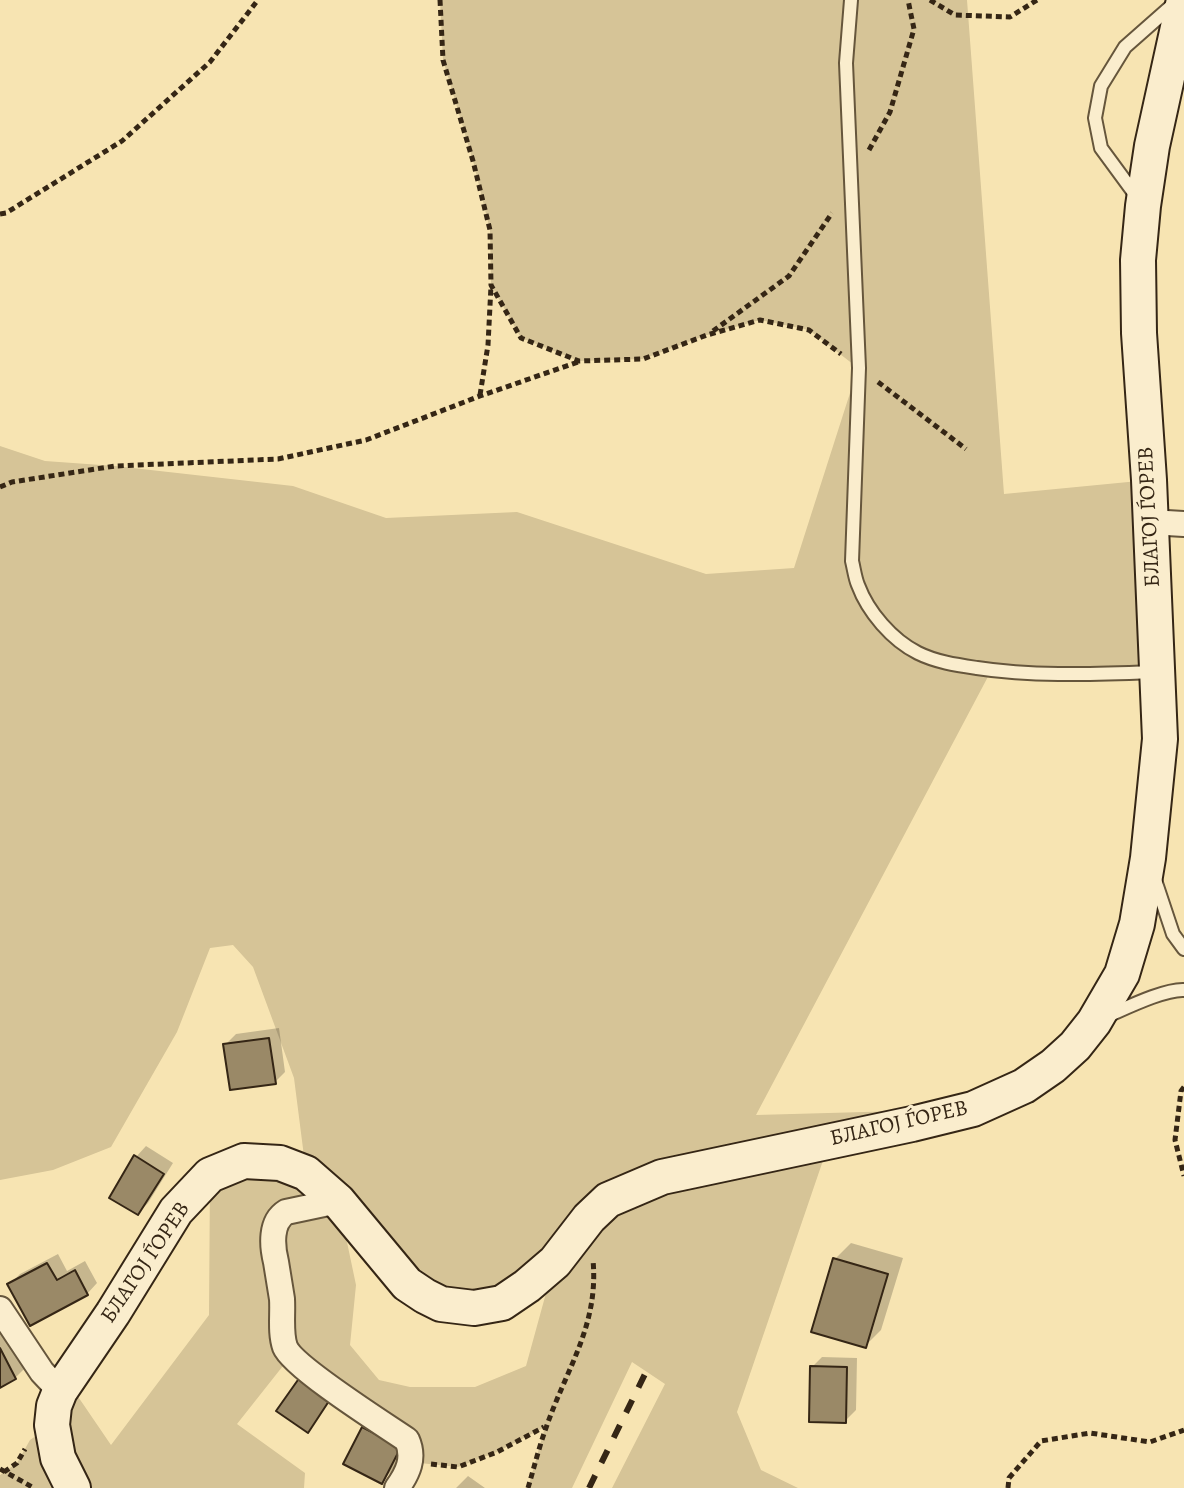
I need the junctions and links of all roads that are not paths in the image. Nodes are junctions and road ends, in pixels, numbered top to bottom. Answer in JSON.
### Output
{"nodes":[{"id":1,"x":851,"y":0,"type":"edge"},
{"id":2,"x":1181,"y":0,"type":"edge"},
{"id":3,"x":1143,"y":206,"type":"junction"},
{"id":4,"x":1150,"y":522,"type":"junction"},
{"id":5,"x":1184,"y":524,"type":"edge"},
{"id":6,"x":1157,"y":672,"type":"junction"},
{"id":7,"x":1148,"y":858,"type":"junction"},
{"id":8,"x":1184,"y":949,"type":"edge"},
{"id":9,"x":1184,"y":990,"type":"edge"},
{"id":10,"x":1094,"y":1022,"type":"junction"},
{"id":11,"x":338,"y":1201,"type":"junction"},
{"id":12,"x":0,"y":1309,"type":"edge"},
{"id":13,"x":60,"y":1391,"type":"junction"},
{"id":14,"x":73,"y":1488,"type":"edge"},
{"id":15,"x":397,"y":1488,"type":"edge"}],
"edges":[{"from":1,"to":6,"type":"lane"},
{"from":2,"to":3,"type":"main road","name":"БЛАГОЈ ЃОРЕВ"},
{"from":2,"to":3,"type":"lane"},
{"from":3,"to":4,"type":"main road","name":"БЛАГОЈ ЃОРЕВ"},
{"from":4,"to":5,"type":"street"},
{"from":4,"to":6,"type":"main road","name":"БЛАГОЈ ЃОРЕВ"},
{"from":6,"to":7,"type":"main road","name":"БЛАГОЈ ЃОРЕВ"},
{"from":7,"to":8,"type":"lane"},
{"from":7,"to":10,"type":"main road","name":"БЛАГОЈ ЃОРЕВ"},
{"from":9,"to":10,"type":"lane"},
{"from":10,"to":11,"type":"main road","name":"БЛАГОЈ ЃОРЕВ"},
{"from":11,"to":13,"type":"main road","name":"БЛАГОЈ ЃОРЕВ"},
{"from":11,"to":15,"type":"street"},
{"from":12,"to":13,"type":"street"},
{"from":13,"to":14,"type":"main road","name":"БЛАГОЈ ЃОРЕВ"}]}
